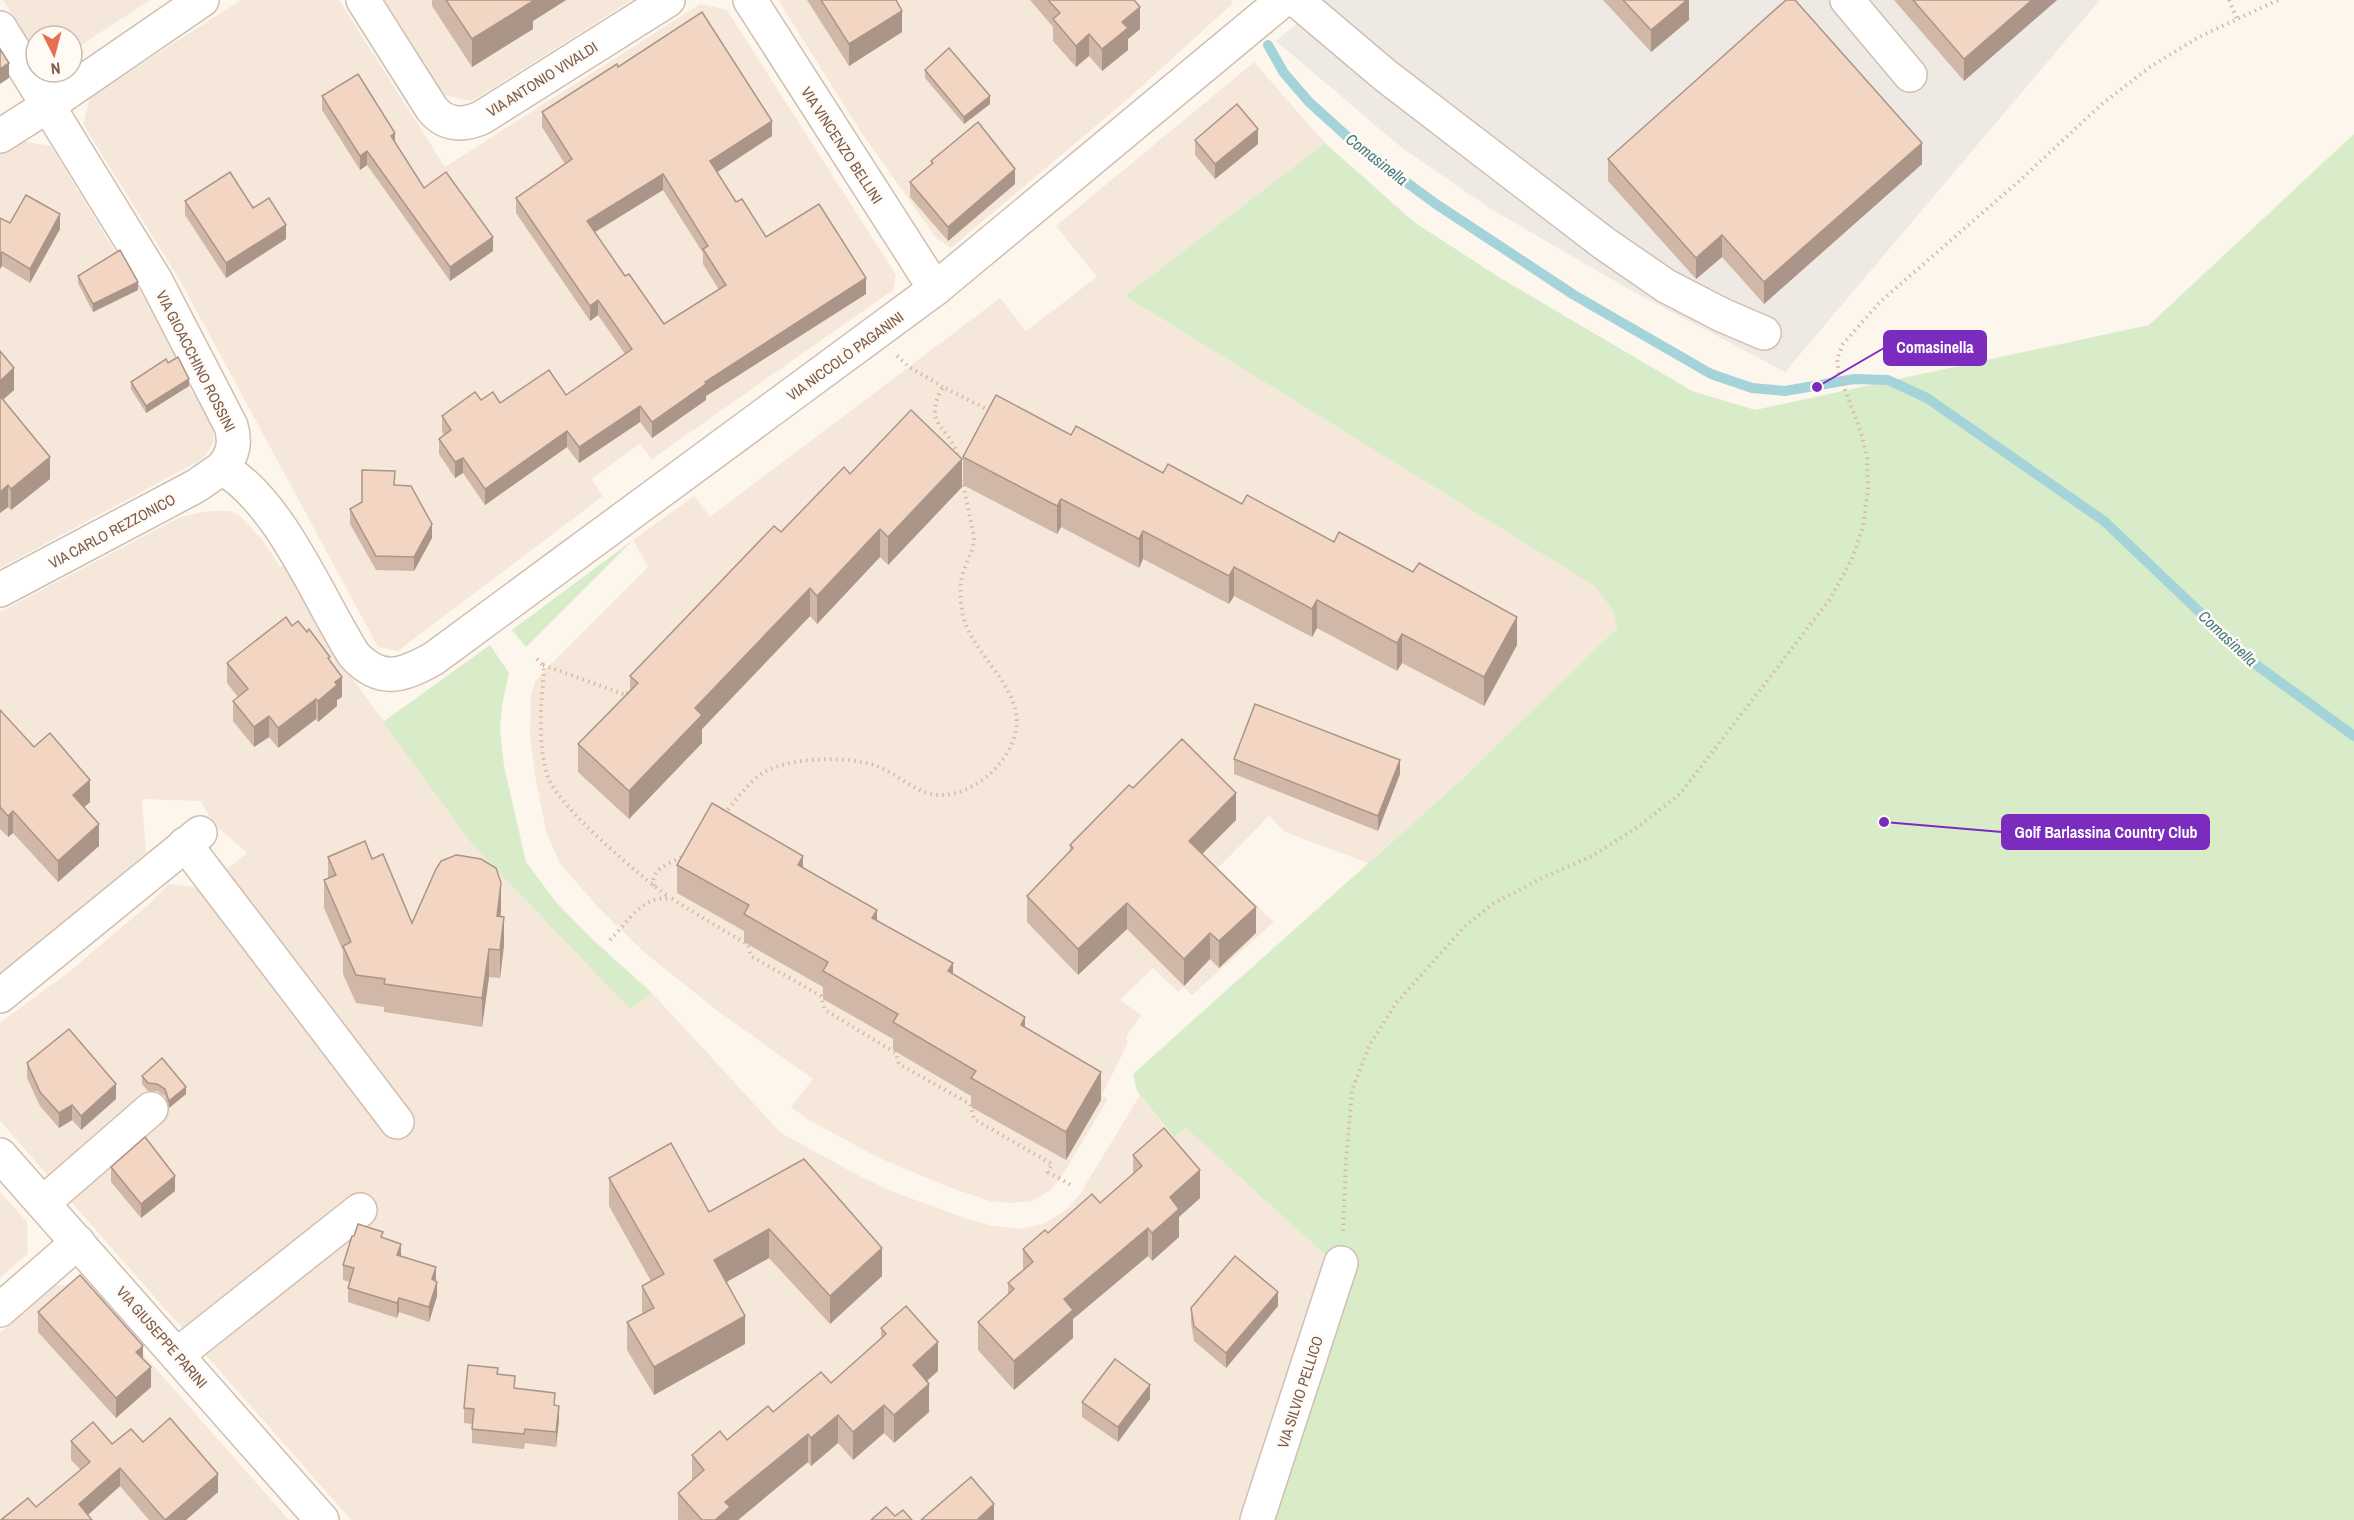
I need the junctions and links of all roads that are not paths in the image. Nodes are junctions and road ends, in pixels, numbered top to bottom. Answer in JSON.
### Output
{"nodes":[{"id":1,"x":202,"y":0,"type":"edge"},
{"id":2,"x":363,"y":0,"type":"edge"},
{"id":3,"x":668,"y":0,"type":"edge"},
{"id":4,"x":750,"y":0,"type":"edge"},
{"id":5,"x":1283,"y":0,"type":"edge"},
{"id":6,"x":1296,"y":0,"type":"edge"},
{"id":7,"x":1846,"y":0,"type":"edge"},
{"id":8,"x":0,"y":28,"type":"edge"},
{"id":9,"x":1910,"y":75,"type":"dead end"},
{"id":10,"x":49,"y":105,"type":"junction"},
{"id":11,"x":0,"y":136,"type":"edge"},
{"id":12,"x":934,"y":289,"type":"junction"},
{"id":13,"x":1764,"y":333,"type":"dead end"},
{"id":14,"x":222,"y":468,"type":"junction"},
{"id":15,"x":0,"y":590,"type":"edge"},
{"id":16,"x":0,"y":996,"type":"edge"},
{"id":17,"x":152,"y":1108,"type":"dead end"},
{"id":18,"x":397,"y":1122,"type":"dead end"},
{"id":19,"x":0,"y":1155,"type":"edge"},
{"id":20,"x":43,"y":1203,"type":"junction"},
{"id":21,"x":360,"y":1210,"type":"dead end"},
{"id":22,"x":78,"y":1242,"type":"junction"},
{"id":23,"x":1341,"y":1263,"type":"road end"},
{"id":24,"x":0,"y":1310,"type":"edge"},
{"id":25,"x":177,"y":1355,"type":"junction"},
{"id":26,"x":322,"y":1520,"type":"edge"},
{"id":27,"x":1257,"y":1520,"type":"edge"}],
"edges":[{"from":1,"to":10,"type":"street"},
{"from":2,"to":3,"type":"street","name":"VIA ANTONIO VIVALDI"},
{"from":4,"to":12,"type":"street","name":"VIA VINCENZO BELLINI"},
{"from":5,"to":12,"type":"street","name":"VIA NICCOLÒ PAGANINI"},
{"from":6,"to":13,"type":"street"},
{"from":7,"to":9,"type":"street"},
{"from":8,"to":10,"type":"street","name":"VIA GIOACCHINO ROSSINI"},
{"from":10,"to":11,"type":"street"},
{"from":10,"to":14,"type":"street","name":"VIA GIOACCHINO ROSSINI"},
{"from":12,"to":14,"type":"street","name":"VIA NICCOLÒ PAGANINI"},
{"from":14,"to":15,"type":"street","name":"VIA CARLO REZZONICO"},
{"from":16,"to":18,"type":"street"},
{"from":17,"to":20,"type":"street"},
{"from":19,"to":20,"type":"street","name":"VIA GIUSEPPE PARINI"},
{"from":20,"to":22,"type":"street","name":"VIA GIUSEPPE PARINI"},
{"from":21,"to":25,"type":"street"},
{"from":22,"to":24,"type":"street"},
{"from":22,"to":25,"type":"street","name":"VIA GIUSEPPE PARINI"},
{"from":23,"to":27,"type":"street","name":"VIA SILVIO PELLICO"},
{"from":25,"to":26,"type":"street","name":"VIA GIUSEPPE PARINI"}]}
